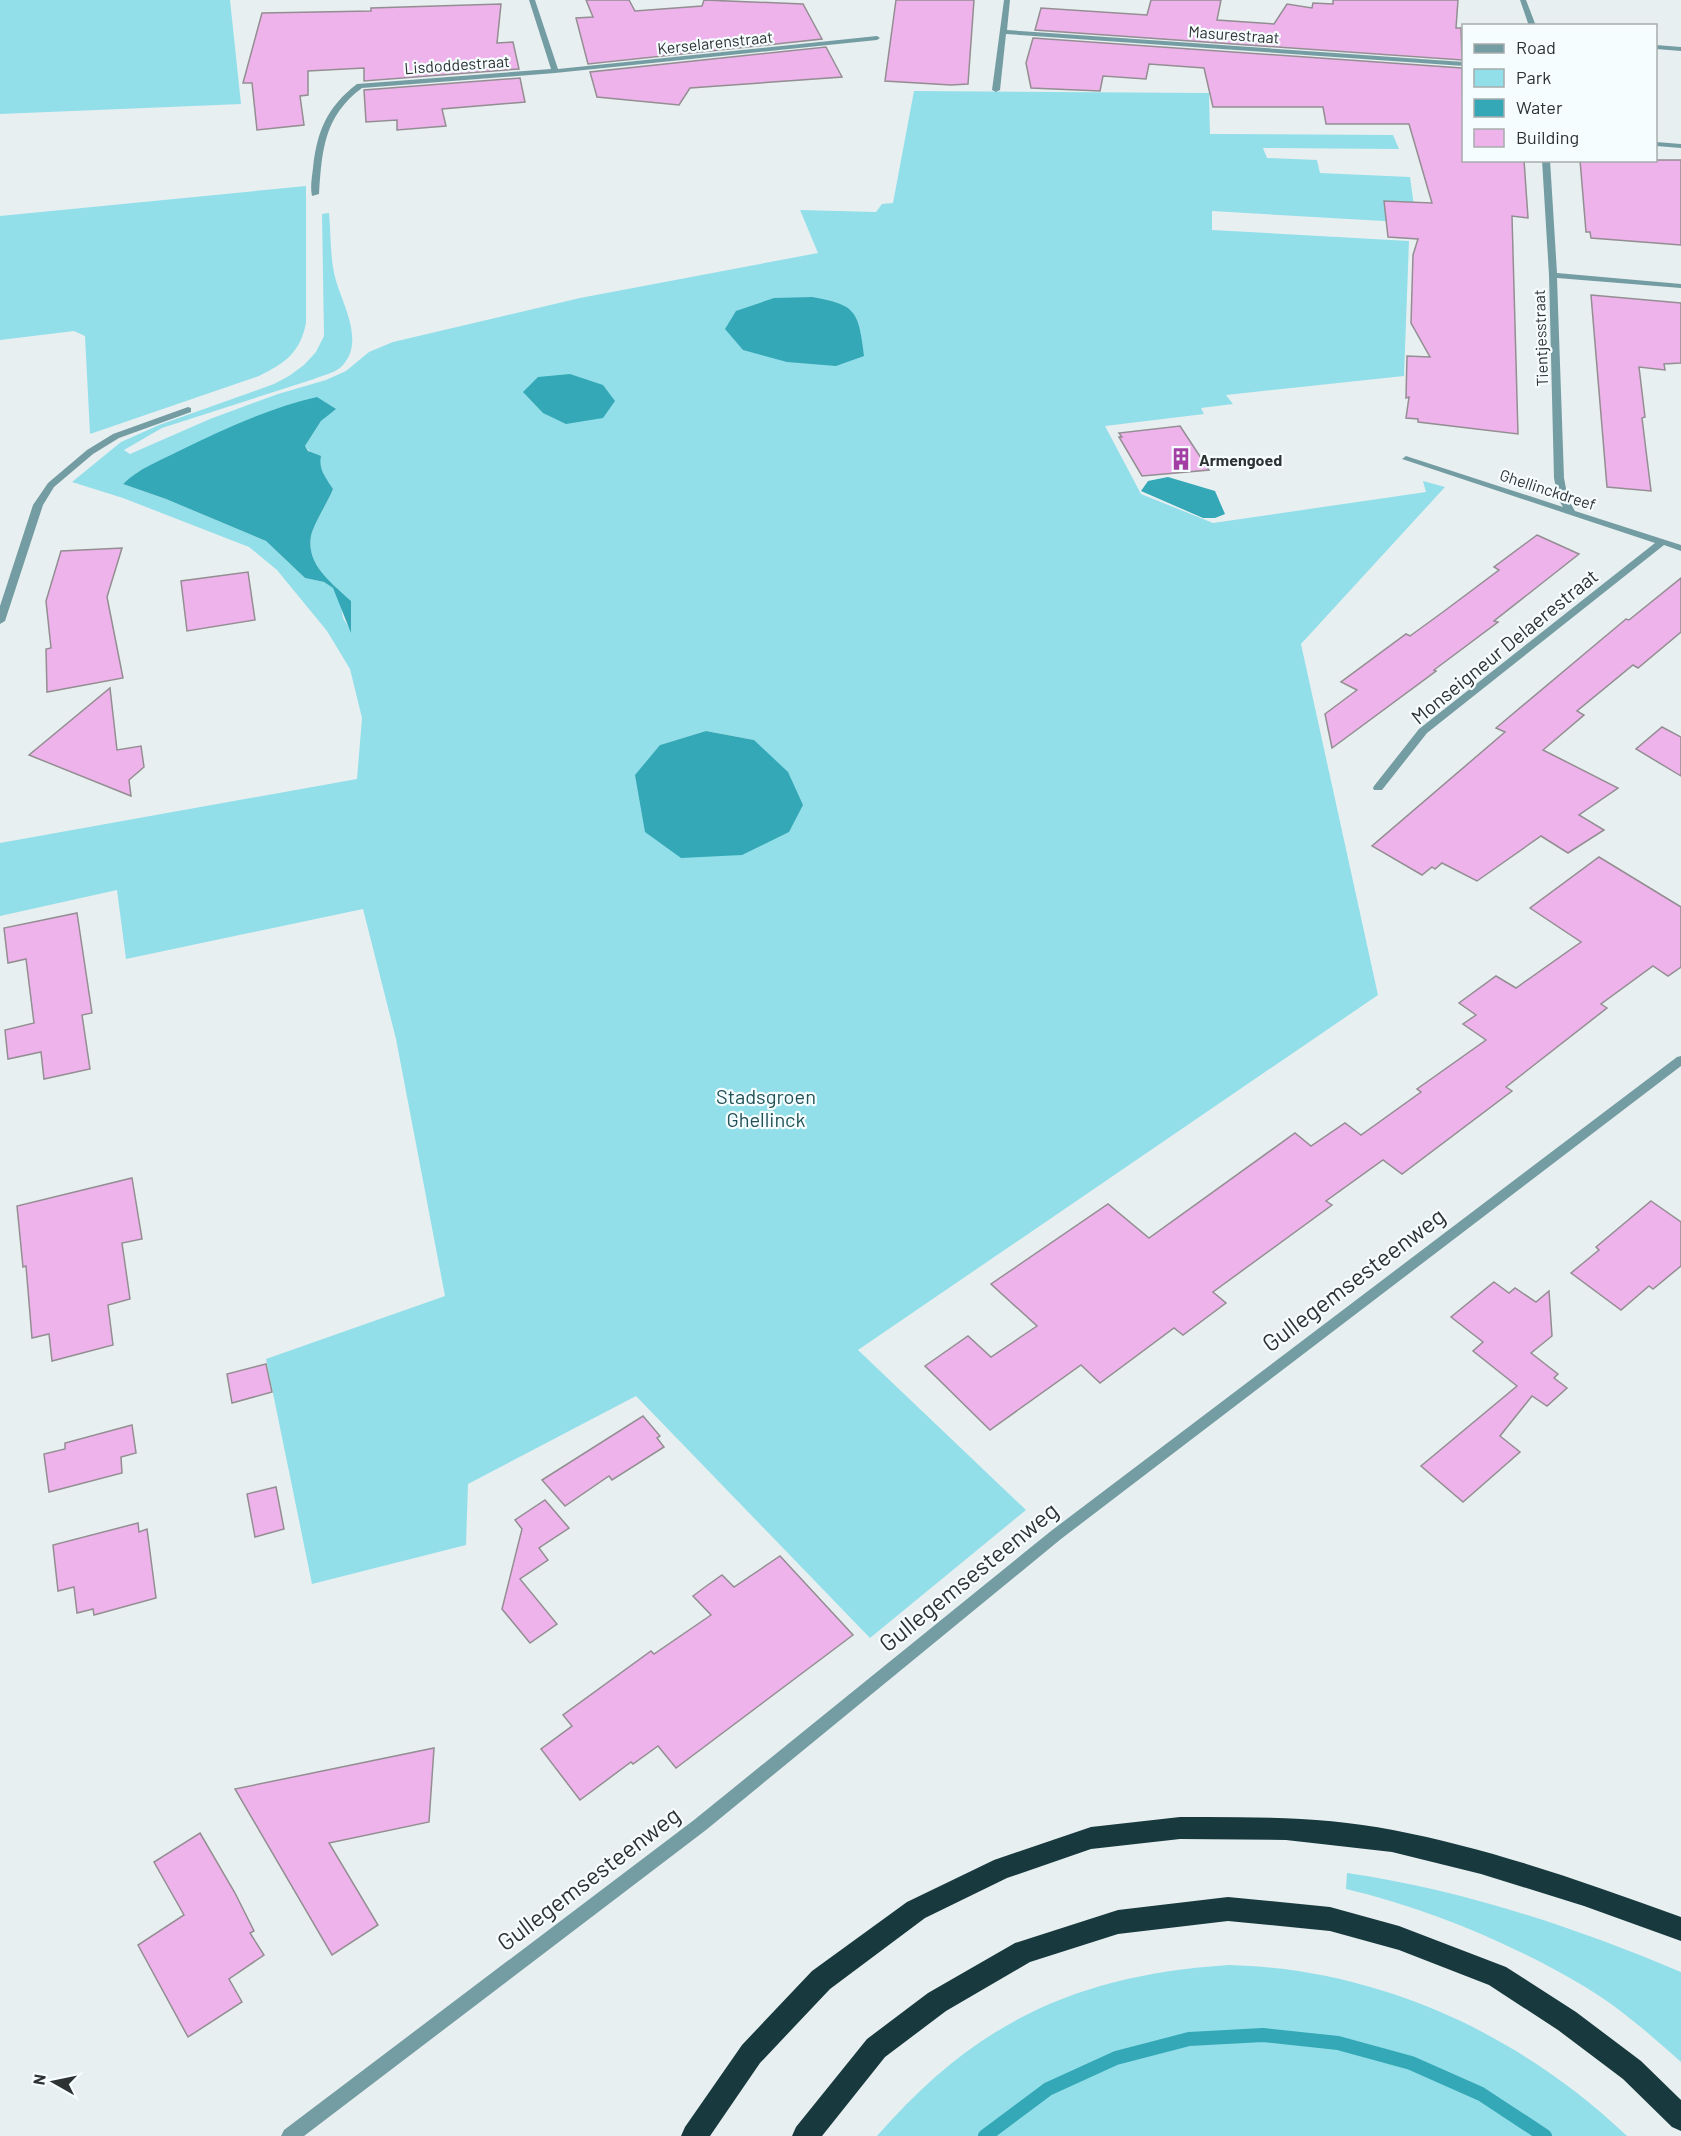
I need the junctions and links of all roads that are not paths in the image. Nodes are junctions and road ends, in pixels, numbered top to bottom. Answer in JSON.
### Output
{"nodes":[{"id":1,"x":532,"y":0,"type":"edge"},
{"id":2,"x":1007,"y":0,"type":"edge"},
{"id":3,"x":1523,"y":0,"type":"edge"},
{"id":4,"x":1532,"y":24,"type":"edge"},
{"id":5,"x":1003,"y":32,"type":"junction"},
{"id":6,"x":877,"y":38,"type":"dead end"},
{"id":7,"x":1657,"y":47,"type":"edge"},
{"id":8,"x":1681,"y":49,"type":"edge"},
{"id":9,"x":1462,"y":64,"type":"edge"},
{"id":10,"x":555,"y":71,"type":"junction"},
{"id":11,"x":996,"y":90,"type":"dead end"},
{"id":12,"x":1657,"y":144,"type":"edge"},
{"id":13,"x":1681,"y":146,"type":"edge"},
{"id":14,"x":1546,"y":162,"type":"edge"},
{"id":15,"x":315,"y":194,"type":"dead end"},
{"id":16,"x":1553,"y":275,"type":"junction"},
{"id":17,"x":1681,"y":286,"type":"edge"},
{"id":18,"x":189,"y":410,"type":"dead end"},
{"id":19,"x":1406,"y":459,"type":"dead end"},
{"id":20,"x":1571,"y":512,"type":"junction"},
{"id":21,"x":1662,"y":542,"type":"junction"},
{"id":22,"x":1681,"y":548,"type":"edge"},
{"id":23,"x":0,"y":621,"type":"edge"},
{"id":24,"x":1378,"y":788,"type":"dead end"},
{"id":25,"x":1681,"y":1060,"type":"edge"},
{"id":26,"x":1681,"y":1929,"type":"edge"},
{"id":27,"x":1681,"y":2118,"type":"edge"},
{"id":28,"x":290,"y":2136,"type":"edge"},
{"id":29,"x":694,"y":2136,"type":"edge"},
{"id":30,"x":804,"y":2136,"type":"edge"}],
"edges":[{"from":1,"to":10,"type":"street"},
{"from":2,"to":5,"type":"street"},
{"from":3,"to":4,"type":"street"},
{"from":5,"to":9,"type":"street","name":"Masurestraat"},
{"from":5,"to":11,"type":"street"},
{"from":6,"to":10,"type":"street","name":"Kerselarenstraat"},
{"from":7,"to":8,"type":"street"},
{"from":10,"to":15,"type":"street","name":"Lisdoddestraat"},
{"from":12,"to":13,"type":"street"},
{"from":14,"to":16,"type":"street","name":"Tientjesstraat"},
{"from":16,"to":17,"type":"street"},
{"from":16,"to":20,"type":"street","name":"Tientjesstraat"},
{"from":18,"to":23,"type":"street"},
{"from":19,"to":20,"type":"street","name":"Ghellinckdreef"},
{"from":20,"to":21,"type":"street","name":"Ghellinckdreef"},
{"from":21,"to":22,"type":"street","name":"Ghellinckdreef"},
{"from":21,"to":24,"type":"street","name":"Monseigneur Delaerestraat"},
{"from":25,"to":28,"type":"street","name":"Gullegemsesteenweg"},
{"from":26,"to":29,"type":"highway"},
{"from":27,"to":30,"type":"highway"}]}
